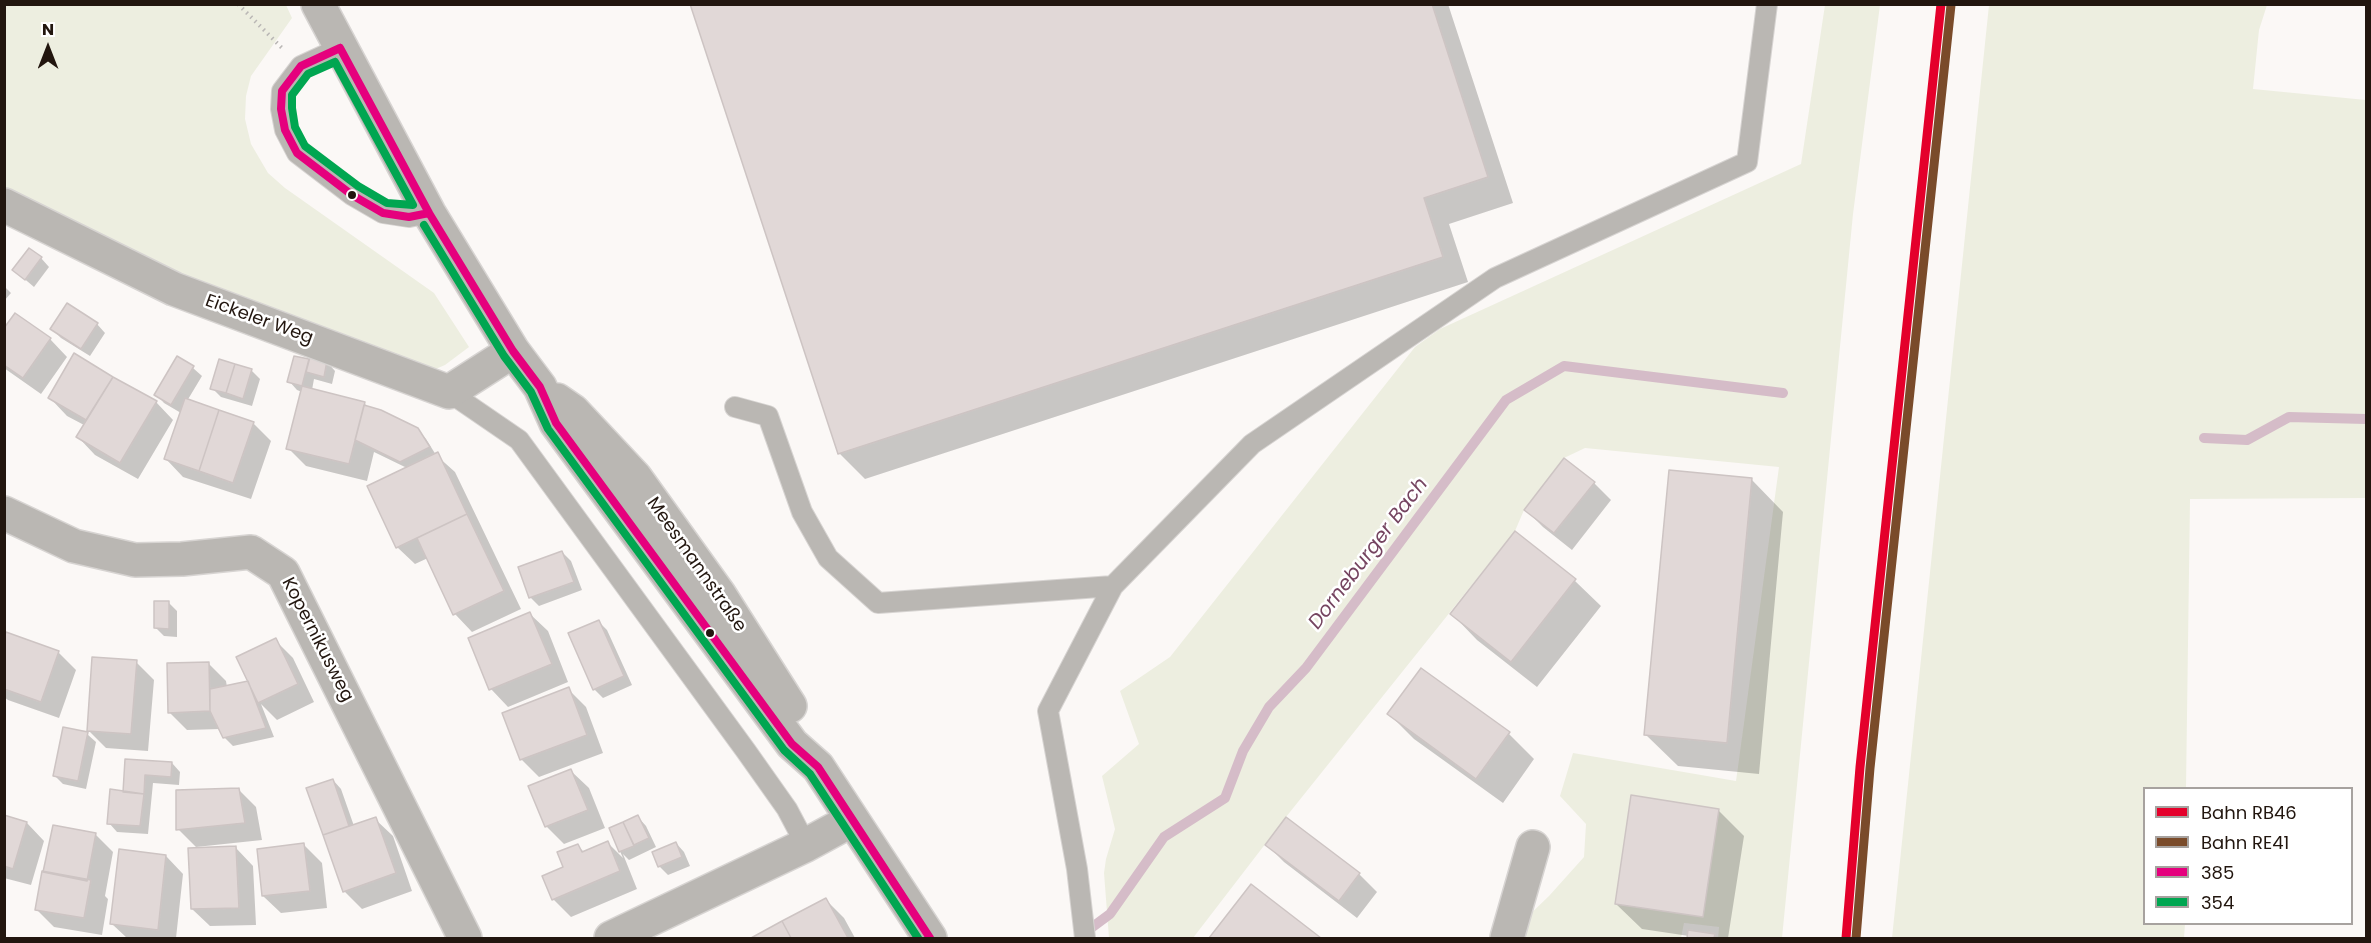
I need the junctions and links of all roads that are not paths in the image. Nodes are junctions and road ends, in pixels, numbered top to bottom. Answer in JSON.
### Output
{"nodes":[{"id":1,"x":318,"y":4,"type":"edge"},
{"id":2,"x":1767,"y":4,"type":"edge"},
{"id":3,"x":340,"y":48,"type":"junction"},
{"id":4,"x":4,"y":205,"type":"edge"},
{"id":5,"x":429,"y":213,"type":"junction"},
{"id":6,"x":513,"y":351,"type":"junction"},
{"id":7,"x":449,"y":392,"type":"junction"},
{"id":8,"x":735,"y":406,"type":"dead end"},
{"id":9,"x":4,"y":513,"type":"edge"},
{"id":10,"x":1113,"y":586,"type":"junction"},
{"id":11,"x":852,"y":820,"type":"junction"},
{"id":12,"x":806,"y":845,"type":"junction"},
{"id":13,"x":1533,"y":847,"type":"dead end"},
{"id":14,"x":465,"y":939,"type":"edge"},
{"id":15,"x":611,"y":939,"type":"edge"},
{"id":16,"x":930,"y":939,"type":"edge"},
{"id":17,"x":1085,"y":939,"type":"edge"},
{"id":18,"x":1507,"y":939,"type":"edge"}],
"edges":[{"from":1,"to":3,"type":"street","name":"Meesmannstraße"},
{"from":2,"to":10,"type":"lane"},
{"from":3,"to":5,"type":"street","name":"Meesmannstraße"},
{"from":3,"to":5,"type":"lane"},
{"from":4,"to":7,"type":"street","name":"Eickeler Weg"},
{"from":5,"to":6,"type":"street","name":"Meesmannstraße"},
{"from":6,"to":7,"type":"street"},
{"from":6,"to":11,"type":"street","name":"Meesmannstraße"},
{"from":7,"to":12,"type":"lane"},
{"from":8,"to":10,"type":"lane"},
{"from":9,"to":14,"type":"street","name":"Kopernikusweg"},
{"from":10,"to":17,"type":"lane"},
{"from":11,"to":12,"type":"street"},
{"from":11,"to":16,"type":"street","name":"Meesmannstraße"},
{"from":12,"to":15,"type":"street"},
{"from":13,"to":18,"type":"street"}]}
